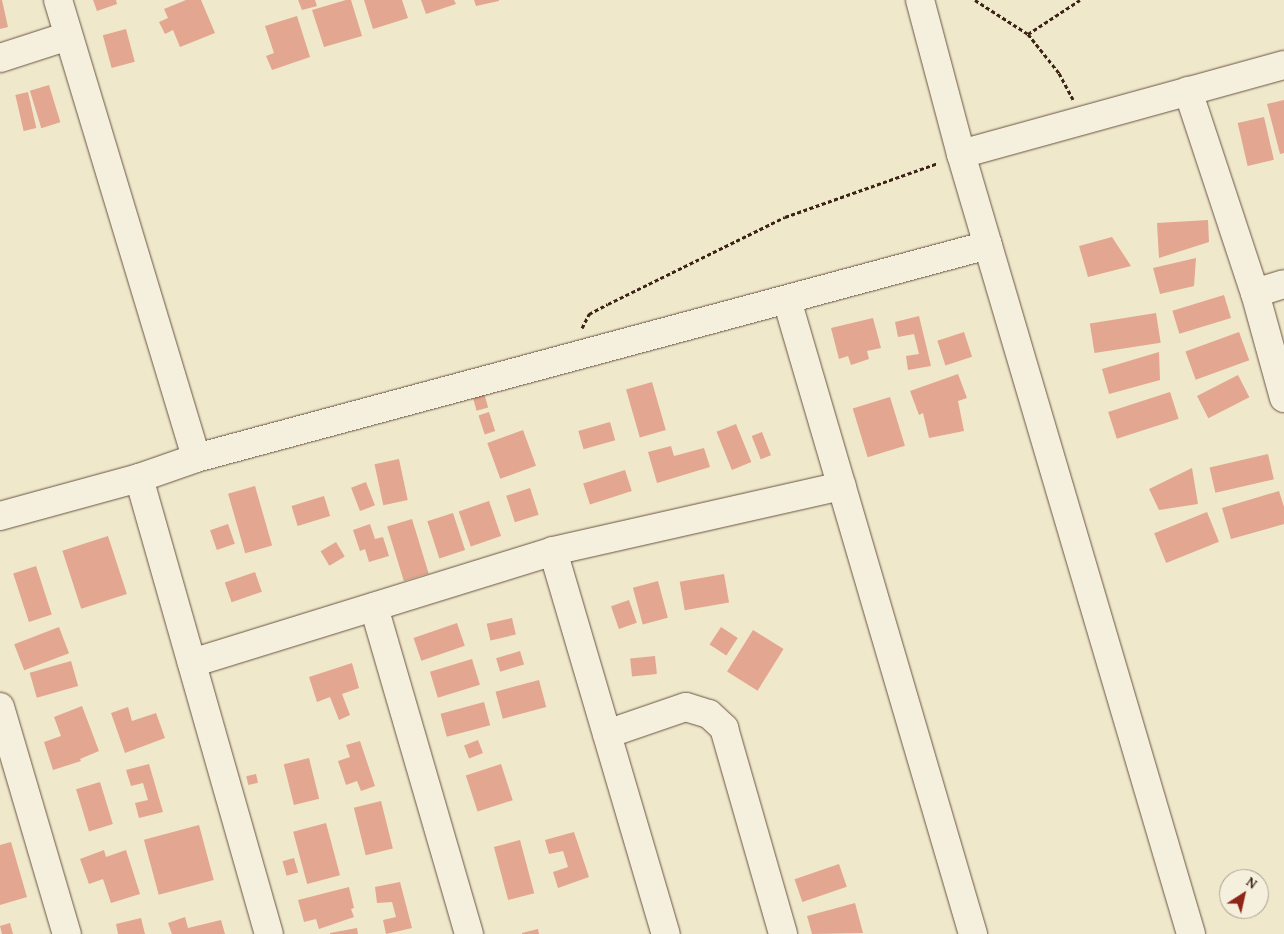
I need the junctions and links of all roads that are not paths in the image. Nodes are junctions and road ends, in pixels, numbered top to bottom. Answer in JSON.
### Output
{"nodes":[{"id":1,"x":58,"y":0,"type":"edge"},
{"id":2,"x":920,"y":0,"type":"edge"},
{"id":3,"x":68,"y":36,"type":"junction"},
{"id":4,"x":0,"y":58,"type":"edge"},
{"id":5,"x":1284,"y":65,"type":"edge"},
{"id":6,"x":1188,"y":91,"type":"junction"},
{"id":7,"x":961,"y":154,"type":"junction"},
{"id":8,"x":988,"y":245,"type":"junction"},
{"id":9,"x":1284,"y":284,"type":"edge"},
{"id":10,"x":1255,"y":292,"type":"junction"},
{"id":11,"x":787,"y":300,"type":"junction"},
{"id":12,"x":1284,"y":398,"type":"edge"},
{"id":13,"x":196,"y":458,"type":"junction"},
{"id":14,"x":139,"y":478,"type":"junction"},
{"id":15,"x":842,"y":486,"type":"junction"},
{"id":16,"x":0,"y":516,"type":"edge"},
{"id":17,"x":553,"y":551,"type":"junction"},
{"id":18,"x":374,"y":607,"type":"junction"},
{"id":19,"x":192,"y":663,"type":"junction"},
{"id":20,"x":1,"y":712,"type":"edge"},
{"id":21,"x":608,"y":734,"type":"junction"},
{"id":22,"x":67,"y":934,"type":"edge"},
{"id":23,"x":269,"y":934,"type":"edge"},
{"id":24,"x":469,"y":934,"type":"edge"},
{"id":25,"x":666,"y":934,"type":"edge"},
{"id":26,"x":783,"y":934,"type":"edge"},
{"id":27,"x":973,"y":934,"type":"edge"},
{"id":28,"x":1191,"y":934,"type":"edge"}],
"edges":[{"from":1,"to":3,"type":"street"},
{"from":2,"to":7,"type":"street"},
{"from":3,"to":4,"type":"street"},
{"from":3,"to":13,"type":"street"},
{"from":5,"to":6,"type":"street"},
{"from":6,"to":7,"type":"street"},
{"from":6,"to":10,"type":"street"},
{"from":7,"to":8,"type":"street"},
{"from":8,"to":11,"type":"street"},
{"from":8,"to":28,"type":"street"},
{"from":9,"to":10,"type":"street"},
{"from":10,"to":12,"type":"street"},
{"from":11,"to":13,"type":"street"},
{"from":11,"to":15,"type":"street"},
{"from":13,"to":14,"type":"street"},
{"from":14,"to":16,"type":"street"},
{"from":14,"to":19,"type":"street"},
{"from":15,"to":17,"type":"street"},
{"from":15,"to":27,"type":"street"},
{"from":17,"to":18,"type":"street"},
{"from":17,"to":21,"type":"street"},
{"from":18,"to":19,"type":"street"},
{"from":18,"to":24,"type":"street"},
{"from":19,"to":23,"type":"street"},
{"from":20,"to":22,"type":"street"},
{"from":21,"to":25,"type":"street"},
{"from":21,"to":26,"type":"street"}]}
